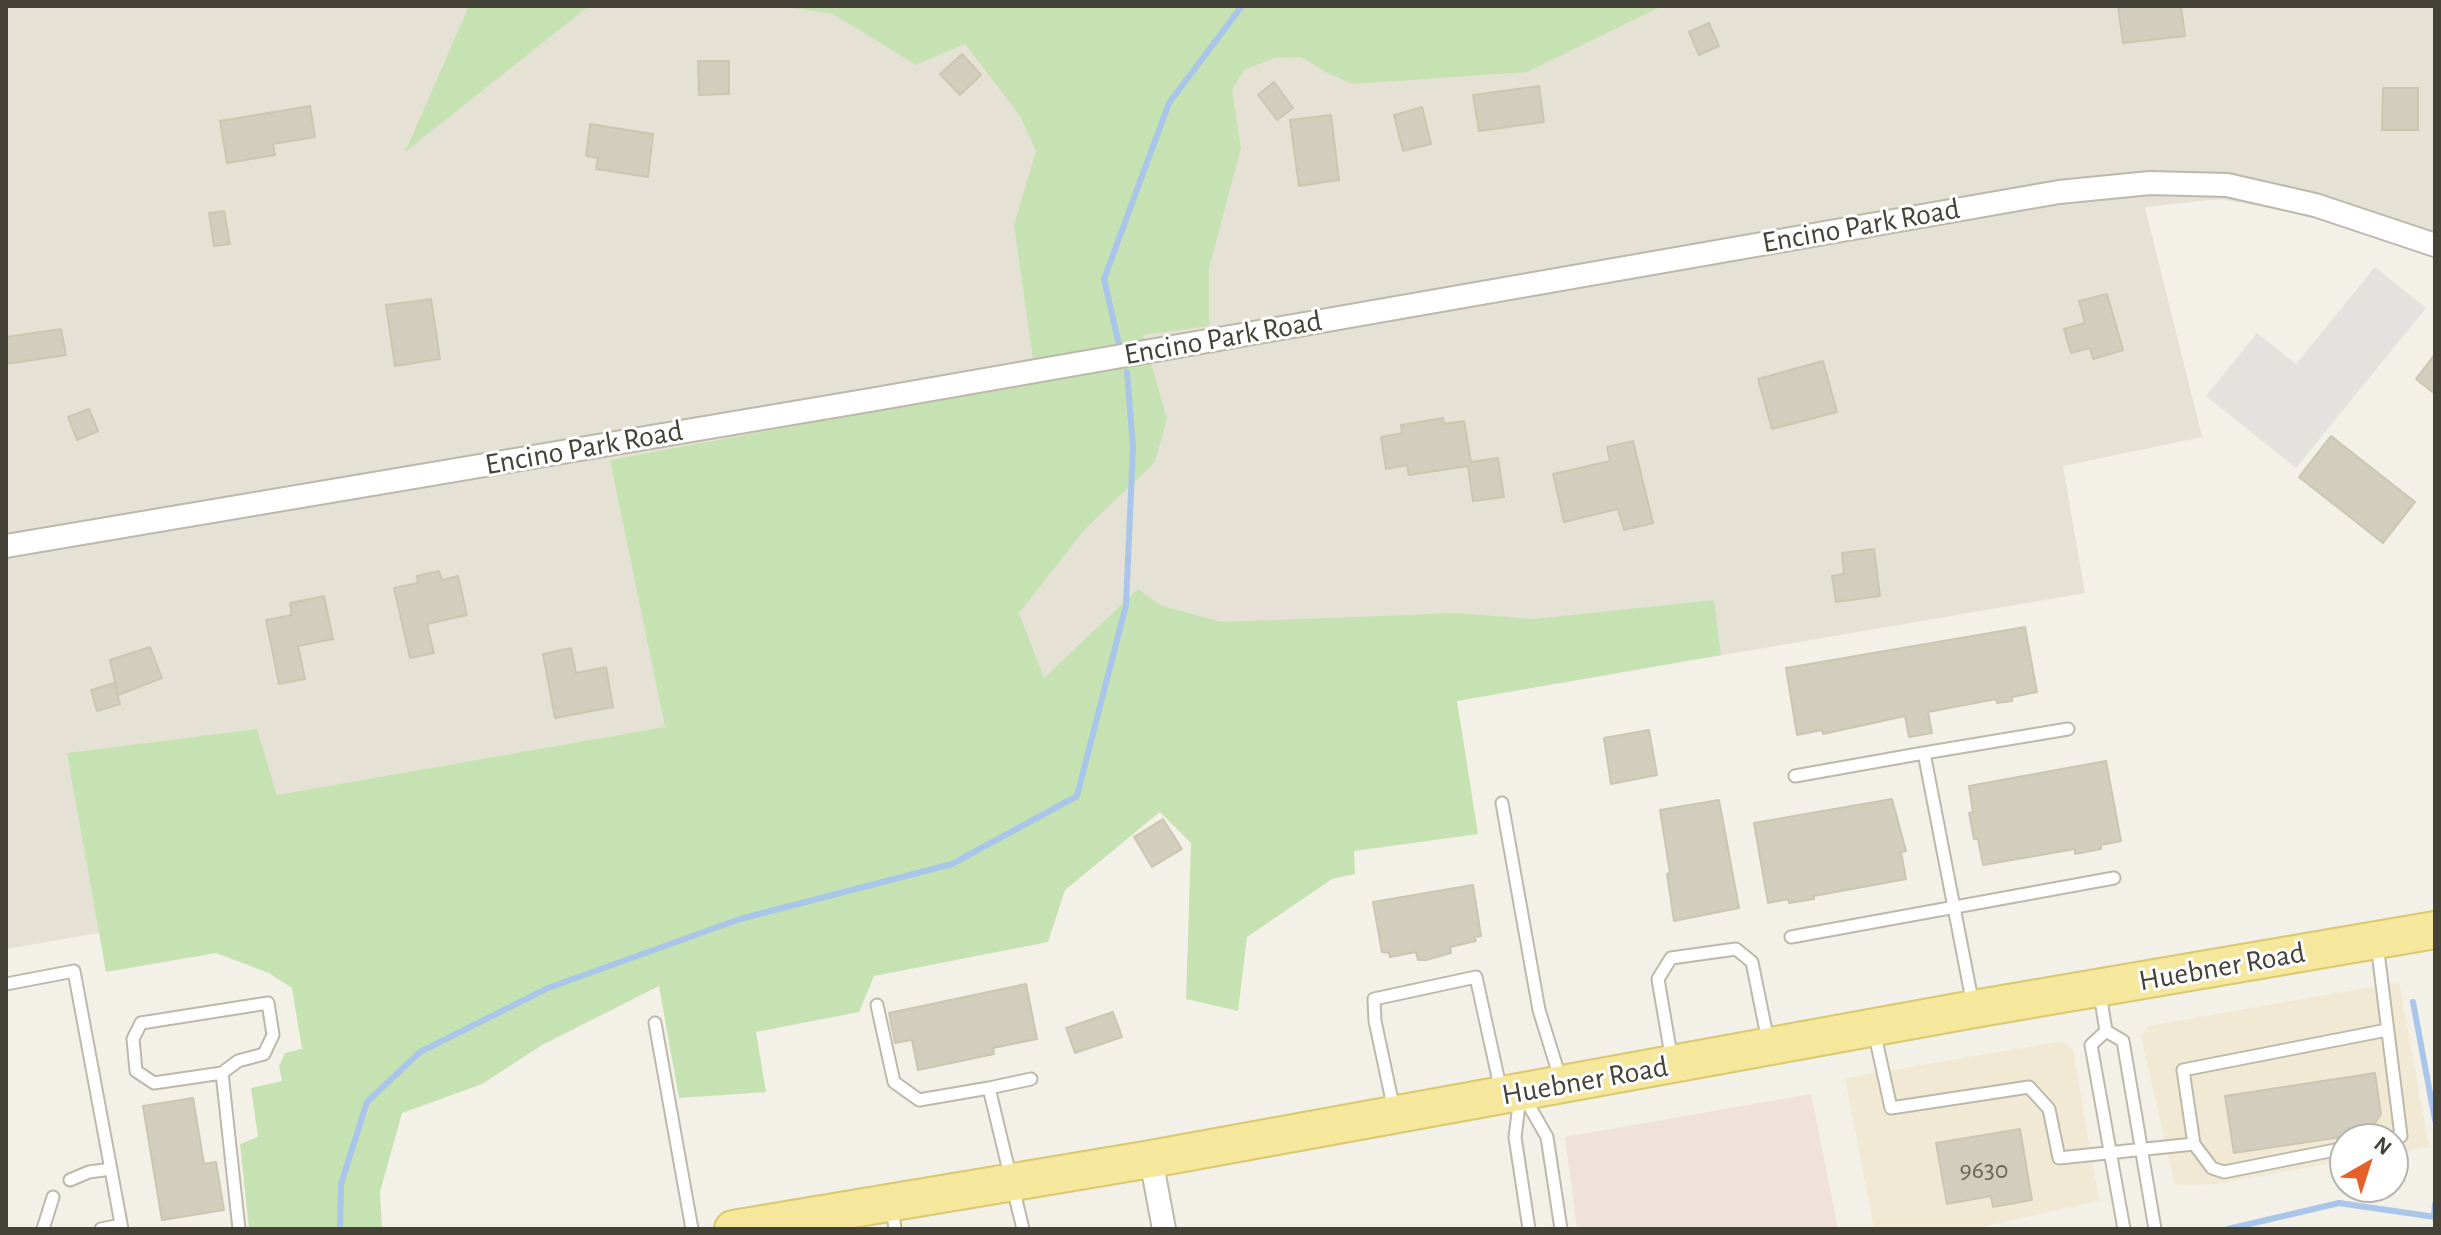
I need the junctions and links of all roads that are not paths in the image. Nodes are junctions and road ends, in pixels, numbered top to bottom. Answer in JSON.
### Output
{"nodes":[{"id":1,"x":2435,"y":245,"type":"edge"},
{"id":2,"x":6,"y":546,"type":"edge"},
{"id":3,"x":2068,"y":729,"type":"dead end"},
{"id":4,"x":1924,"y":753,"type":"junction"},
{"id":5,"x":1795,"y":776,"type":"dead end"},
{"id":6,"x":1502,"y":803,"type":"dead end"},
{"id":7,"x":2114,"y":878,"type":"dead end"},
{"id":8,"x":1953,"y":908,"type":"junction"},
{"id":9,"x":2435,"y":930,"type":"edge"},
{"id":10,"x":1791,"y":937,"type":"dead end"},
{"id":11,"x":2376,"y":940,"type":"junction"},
{"id":12,"x":6,"y":984,"type":"edge"},
{"id":13,"x":2099,"y":990,"type":"junction"},
{"id":14,"x":877,"y":1005,"type":"dead end"},
{"id":15,"x":1974,"y":1009,"type":"junction"},
{"id":16,"x":655,"y":1023,"type":"dead end"},
{"id":17,"x":1874,"y":1029,"type":"junction"},
{"id":18,"x":2387,"y":1030,"type":"junction"},
{"id":19,"x":2106,"y":1031,"type":"junction"},
{"id":20,"x":1769,"y":1048,"type":"junction"},
{"id":21,"x":1672,"y":1066,"type":"junction"},
{"id":22,"x":222,"y":1073,"type":"junction"},
{"id":23,"x":1031,"y":1079,"type":"dead end"},
{"id":24,"x":1562,"y":1085,"type":"junction"},
{"id":25,"x":989,"y":1088,"type":"junction"},
{"id":26,"x":1511,"y":1094,"type":"junction"},
{"id":27,"x":1395,"y":1115,"type":"junction"},
{"id":28,"x":2399,"y":1123,"type":"edge"},
{"id":29,"x":2194,"y":1144,"type":"junction"},
{"id":30,"x":2142,"y":1149,"type":"junction"},
{"id":31,"x":2329,"y":1151,"type":"edge"},
{"id":32,"x":2109,"y":1153,"type":"junction"},
{"id":33,"x":1151,"y":1159,"type":"junction"},
{"id":34,"x":111,"y":1169,"type":"junction"},
{"id":35,"x":70,"y":1180,"type":"dead end"},
{"id":36,"x":1012,"y":1182,"type":"junction"},
{"id":37,"x":53,"y":1197,"type":"dead end"},
{"id":38,"x":894,"y":1215,"type":"edge"},
{"id":39,"x":122,"y":1227,"type":"edge"},
{"id":40,"x":43,"y":1229,"type":"edge"},
{"id":41,"x":101,"y":1229,"type":"edge"},
{"id":42,"x":239,"y":1229,"type":"edge"},
{"id":43,"x":692,"y":1229,"type":"edge"},
{"id":44,"x":733,"y":1229,"type":"edge"},
{"id":45,"x":1023,"y":1229,"type":"edge"},
{"id":46,"x":1164,"y":1229,"type":"edge"},
{"id":47,"x":1529,"y":1229,"type":"edge"},
{"id":48,"x":1561,"y":1229,"type":"edge"},
{"id":49,"x":2124,"y":1229,"type":"edge"},
{"id":50,"x":2155,"y":1229,"type":"edge"}],
"edges":[{"from":1,"to":2,"type":"street","name":"Encino Park Road"},
{"from":3,"to":4,"type":"lane"},
{"from":4,"to":5,"type":"lane"},
{"from":4,"to":8,"type":"lane"},
{"from":6,"to":24,"type":"lane"},
{"from":7,"to":8,"type":"lane"},
{"from":8,"to":10,"type":"lane"},
{"from":8,"to":15,"type":"lane"},
{"from":9,"to":11,"type":"main road","name":"Huebner Road"},
{"from":11,"to":13,"type":"main road","name":"Huebner Road"},
{"from":11,"to":18,"type":"lane"},
{"from":12,"to":34,"type":"lane"},
{"from":13,"to":15,"type":"main road","name":"Huebner Road"},
{"from":13,"to":19,"type":"lane"},
{"from":14,"to":25,"type":"lane"},
{"from":15,"to":17,"type":"main road","name":"Huebner Road"},
{"from":16,"to":43,"type":"lane"},
{"from":17,"to":20,"type":"main road","name":"Huebner Road"},
{"from":17,"to":32,"type":"lane"},
{"from":18,"to":28,"type":"lane"},
{"from":18,"to":29,"type":"lane"},
{"from":19,"to":30,"type":"lane"},
{"from":19,"to":32,"type":"lane"},
{"from":20,"to":21,"type":"main road","name":"Huebner Road"},
{"from":20,"to":21,"type":"lane"},
{"from":21,"to":24,"type":"main road","name":"Huebner Road"},
{"from":22,"to":22,"type":"lane"},
{"from":22,"to":42,"type":"lane"},
{"from":23,"to":25,"type":"lane"},
{"from":24,"to":26,"type":"main road","name":"Huebner Road"},
{"from":25,"to":36,"type":"lane"},
{"from":26,"to":27,"type":"main road","name":"Huebner Road"},
{"from":26,"to":27,"type":"lane"},
{"from":26,"to":47,"type":"lane"},
{"from":26,"to":48,"type":"lane"},
{"from":27,"to":33,"type":"main road","name":"Huebner Road"},
{"from":29,"to":30,"type":"lane"},
{"from":29,"to":31,"type":"lane"},
{"from":30,"to":32,"type":"lane"},
{"from":30,"to":50,"type":"lane"},
{"from":32,"to":49,"type":"lane"},
{"from":33,"to":36,"type":"main road","name":"Huebner Road"},
{"from":33,"to":46,"type":"street"},
{"from":34,"to":35,"type":"lane"},
{"from":34,"to":39,"type":"lane"},
{"from":36,"to":38,"type":"main road","name":"Huebner Road"},
{"from":36,"to":45,"type":"lane"},
{"from":37,"to":40,"type":"lane"},
{"from":38,"to":44,"type":"main road","name":"Huebner Road"},
{"from":39,"to":41,"type":"lane"}]}
